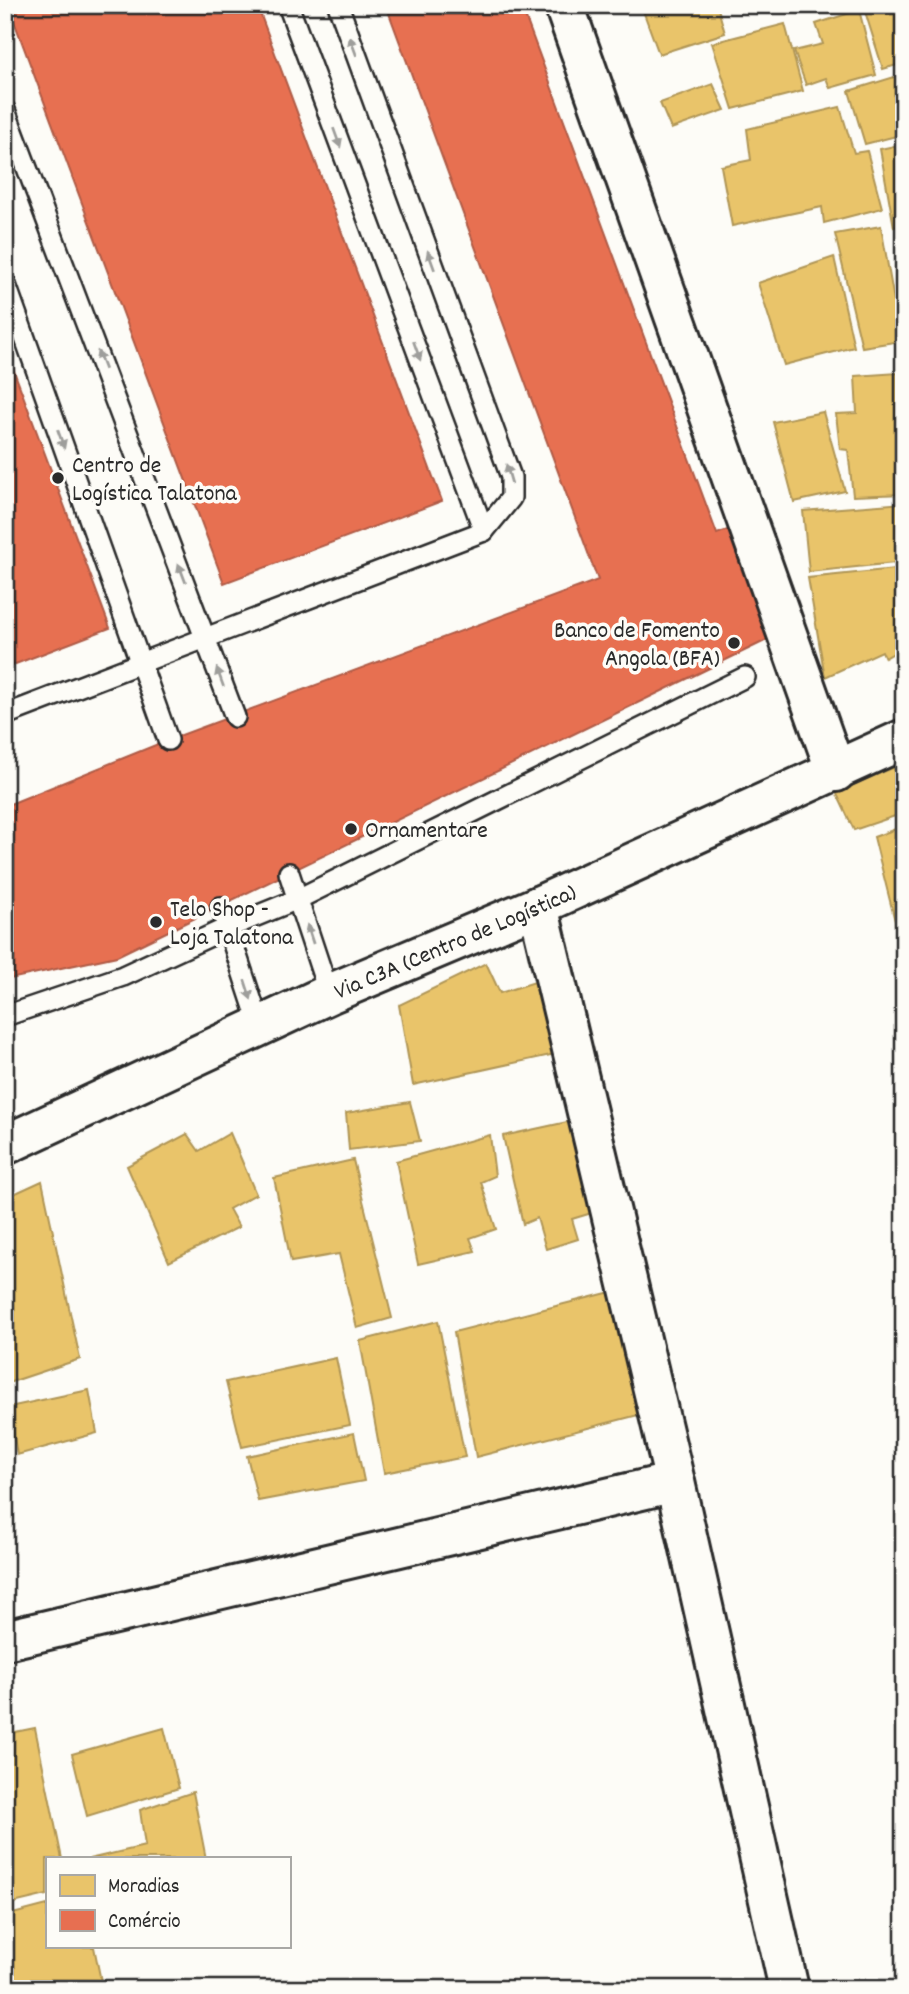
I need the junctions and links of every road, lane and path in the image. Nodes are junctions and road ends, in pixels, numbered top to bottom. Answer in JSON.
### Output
{"nodes":[{"id":1,"x":288,"y":5,"type":"edge"},
{"id":2,"x":338,"y":5,"type":"edge"},
{"id":3,"x":564,"y":5,"type":"edge"},
{"id":4,"x":5,"y":110,"type":"edge"},
{"id":5,"x":5,"y":282,"type":"edge"},
{"id":6,"x":484,"y":531,"type":"junction"},
{"id":7,"x":206,"y":637,"type":"junction"},
{"id":8,"x":141,"y":663,"type":"junction"},
{"id":9,"x":745,"y":677,"type":"dead end"},
{"id":10,"x":5,"y":715,"type":"edge"},
{"id":11,"x":234,"y":717,"type":"dead end"},
{"id":12,"x":904,"y":739,"type":"edge"},
{"id":13,"x":168,"y":740,"type":"dead end"},
{"id":14,"x":836,"y":772,"type":"junction"},
{"id":15,"x":289,"y":873,"type":"dead end"},
{"id":16,"x":298,"y":899,"type":"junction"},
{"id":17,"x":538,"y":906,"type":"junction"},
{"id":18,"x":221,"y":907,"type":"dead end"},
{"id":19,"x":227,"y":928,"type":"junction"},
{"id":20,"x":329,"y":994,"type":"junction"},
{"id":21,"x":5,"y":1016,"type":"edge"},
{"id":22,"x":260,"y":1027,"type":"junction"},
{"id":23,"x":5,"y":1145,"type":"edge"},
{"id":24,"x":675,"y":1482,"type":"junction"},
{"id":25,"x":5,"y":1640,"type":"edge"},
{"id":26,"x":789,"y":1989,"type":"edge"}],
"edges":[{"from":1,"to":6,"type":"lane","one_way":true},
{"from":6,"to":2,"type":"lane","one_way":true},
{"from":3,"to":14,"type":"street"},
{"from":7,"to":4,"type":"lane","one_way":true},
{"from":5,"to":8,"type":"lane","one_way":true},
{"from":6,"to":7,"type":"lane"},
{"from":7,"to":8,"type":"lane"},
{"from":11,"to":7,"type":"lane","one_way":true},
{"from":8,"to":10,"type":"lane"},
{"from":8,"to":13,"type":"lane"},
{"from":9,"to":16,"type":"lane"},
{"from":12,"to":14,"type":"street","name":"Via C3A (Centro de Logística)"},
{"from":14,"to":17,"type":"street","name":"Via C3A (Centro de Logística)"},
{"from":15,"to":16,"type":"lane"},
{"from":16,"to":19,"type":"lane"},
{"from":20,"to":16,"type":"lane","one_way":true},
{"from":17,"to":20,"type":"street","name":"Via C3A (Centro de Logística)"},
{"from":17,"to":24,"type":"street"},
{"from":18,"to":19,"type":"lane"},
{"from":19,"to":21,"type":"lane"},
{"from":19,"to":22,"type":"lane","one_way":true},
{"from":20,"to":22,"type":"street","name":"Via C3A (Centro de Logística)"},
{"from":22,"to":23,"type":"street","name":"Via C3A (Centro de Logística)"},
{"from":24,"to":25,"type":"street"},
{"from":24,"to":26,"type":"street"}]}
